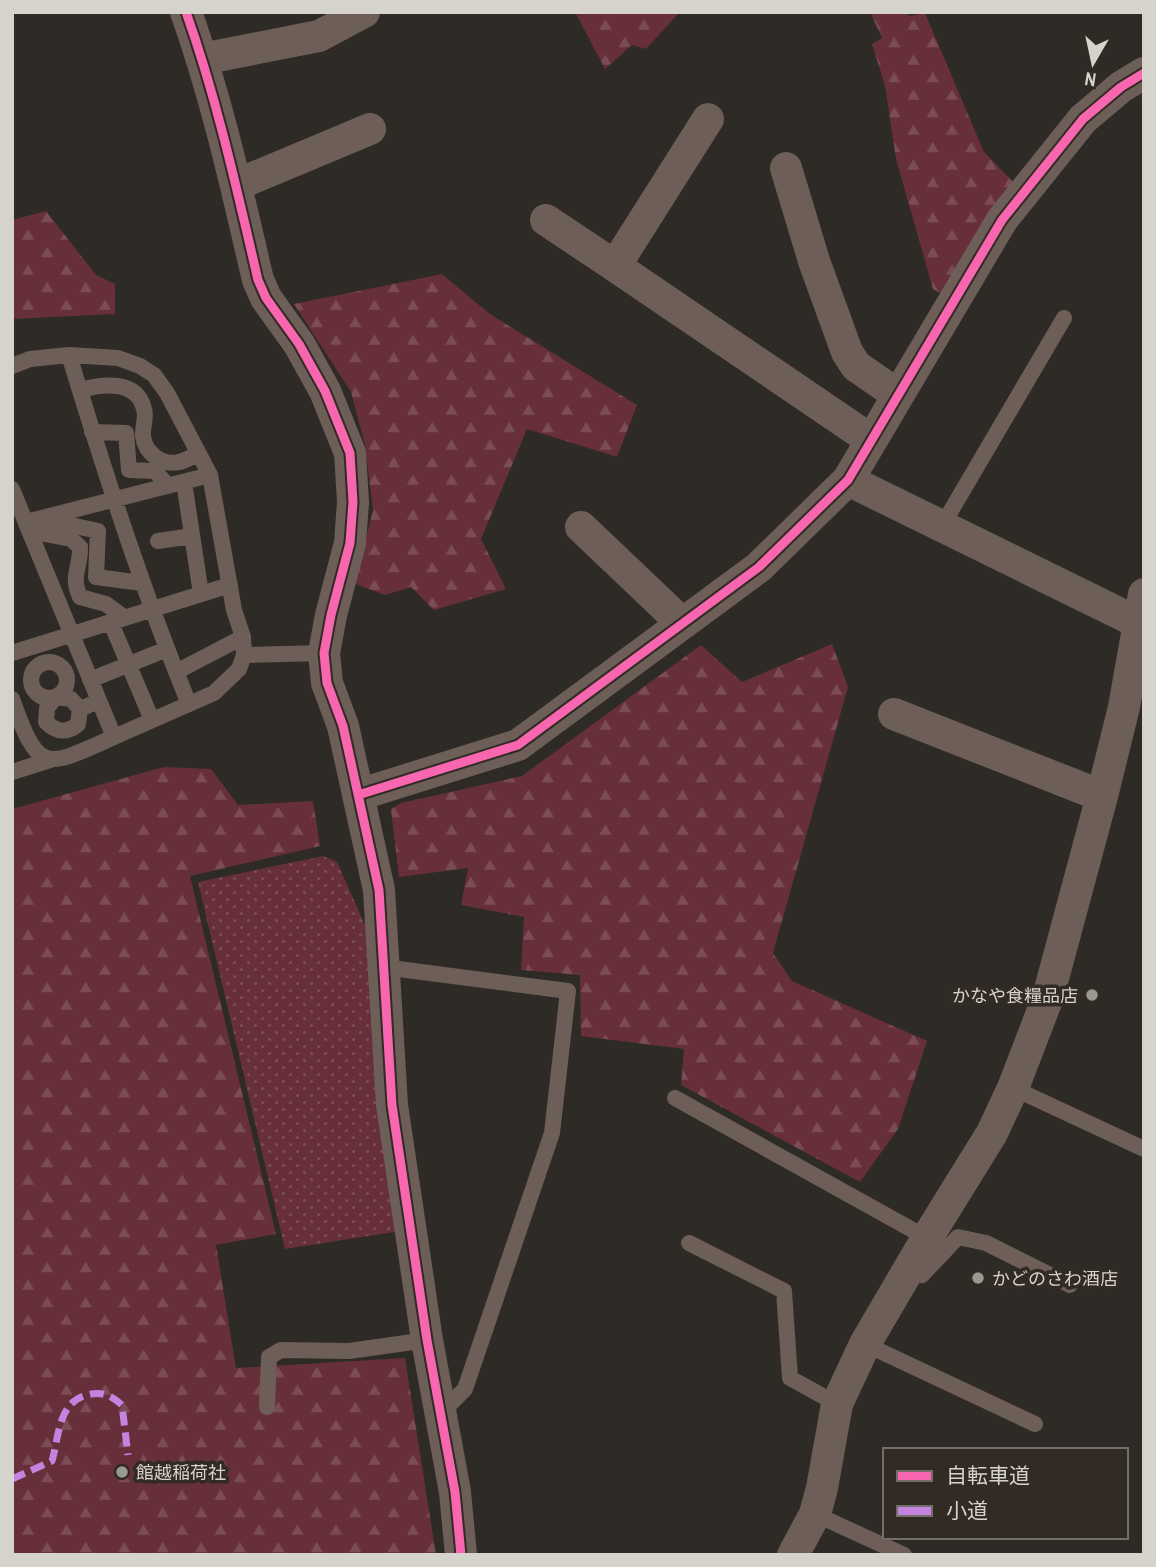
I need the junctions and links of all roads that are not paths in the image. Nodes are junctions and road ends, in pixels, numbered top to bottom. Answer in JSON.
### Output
{"nodes":[{"id":1,"x":186,"y":12,"type":"edge"},
{"id":2,"x":364,"y":12,"type":"edge"},
{"id":3,"x":202,"y":60,"type":"junction"},
{"id":4,"x":1144,"y":73,"type":"edge"},
{"id":5,"x":708,"y":119,"type":"dead end"},
{"id":6,"x":370,"y":129,"type":"dead end"},
{"id":7,"x":786,"y":168,"type":"dead end"},
{"id":8,"x":236,"y":185,"type":"junction"},
{"id":9,"x":546,"y":220,"type":"dead end"},
{"id":10,"x":615,"y":266,"type":"junction"},
{"id":11,"x":1064,"y":318,"type":"dead end"},
{"id":12,"x":69,"y":355,"type":"junction"},
{"id":13,"x":12,"y":366,"type":"edge"},
{"id":14,"x":80,"y":390,"type":"junction"},
{"id":15,"x":898,"y":396,"type":"junction"},
{"id":16,"x":92,"y":432,"type":"junction"},
{"id":17,"x":871,"y":440,"type":"junction"},
{"id":18,"x":199,"y":454,"type":"junction"},
{"id":19,"x":210,"y":475,"type":"junction"},
{"id":20,"x":848,"y":480,"type":"junction"},
{"id":21,"x":184,"y":482,"type":"junction"},
{"id":22,"x":167,"y":486,"type":"junction"},
{"id":23,"x":12,"y":489,"type":"edge"},
{"id":24,"x":113,"y":500,"type":"junction"},
{"id":25,"x":25,"y":518,"type":"edge"},
{"id":26,"x":942,"y":526,"type":"junction"},
{"id":27,"x":581,"y":527,"type":"dead end"},
{"id":28,"x":192,"y":537,"type":"junction"},
{"id":29,"x":158,"y":541,"type":"dead end"},
{"id":30,"x":142,"y":583,"type":"junction"},
{"id":31,"x":230,"y":585,"type":"junction"},
{"id":32,"x":201,"y":594,"type":"junction"},
{"id":33,"x":1141,"y":609,"type":"edge"},
{"id":34,"x":151,"y":610,"type":"junction"},
{"id":35,"x":118,"y":621,"type":"junction"},
{"id":36,"x":682,"y":623,"type":"junction"},
{"id":37,"x":72,"y":635,"type":"junction"},
{"id":38,"x":243,"y":637,"type":"junction"},
{"id":39,"x":167,"y":649,"type":"junction"},
{"id":40,"x":12,"y":653,"type":"edge"},
{"id":41,"x":324,"y":653,"type":"junction"},
{"id":42,"x":244,"y":655,"type":"junction"},
{"id":43,"x":129,"y":665,"type":"junction"},
{"id":44,"x":176,"y":673,"type":"junction"},
{"id":45,"x":90,"y":680,"type":"junction"},
{"id":46,"x":32,"y":686,"type":"junction"},
{"id":47,"x":12,"y":697,"type":"edge"},
{"id":48,"x":57,"y":697,"type":"junction"},
{"id":49,"x":99,"y":701,"type":"junction"},
{"id":50,"x":189,"y":704,"type":"junction"},
{"id":51,"x":80,"y":709,"type":"junction"},
{"id":52,"x":1134,"y":709,"type":"edge"},
{"id":53,"x":894,"y":714,"type":"dead end"},
{"id":54,"x":152,"y":720,"type":"junction"},
{"id":55,"x":114,"y":737,"type":"junction"},
{"id":56,"x":50,"y":760,"type":"junction"},
{"id":57,"x":12,"y":772,"type":"edge"},
{"id":58,"x":358,"y":795,"type":"junction"},
{"id":59,"x":1102,"y":796,"type":"junction"},
{"id":60,"x":383,"y":967,"type":"junction"},
{"id":61,"x":1013,"y":1088,"type":"junction"},
{"id":62,"x":676,"y":1098,"type":"dead end"},
{"id":63,"x":1144,"y":1149,"type":"edge"},
{"id":64,"x":927,"y":1238,"type":"junction"},
{"id":65,"x":688,"y":1243,"type":"dead end"},
{"id":66,"x":909,"y":1269,"type":"junction"},
{"id":67,"x":1070,"y":1286,"type":"dead end"},
{"id":68,"x":426,"y":1340,"type":"junction"},
{"id":69,"x":865,"y":1345,"type":"junction"},
{"id":70,"x":837,"y":1404,"type":"junction"},
{"id":71,"x":267,"y":1407,"type":"dead end"},
{"id":72,"x":439,"y":1415,"type":"junction"},
{"id":73,"x":1035,"y":1424,"type":"dead end"},
{"id":74,"x":815,"y":1514,"type":"junction"},
{"id":75,"x":461,"y":1555,"type":"edge"},
{"id":76,"x":793,"y":1555,"type":"edge"},
{"id":77,"x":904,"y":1555,"type":"edge"}],
"edges":[{"from":1,"to":3,"type":"street"},
{"from":2,"to":3,"type":"street"},
{"from":3,"to":8,"type":"street"},
{"from":4,"to":15,"type":"street"},
{"from":5,"to":10,"type":"street"},
{"from":6,"to":8,"type":"street"},
{"from":7,"to":15,"type":"street"},
{"from":8,"to":41,"type":"street"},
{"from":9,"to":10,"type":"street"},
{"from":10,"to":17,"type":"street"},
{"from":11,"to":26,"type":"lane"},
{"from":12,"to":13,"type":"lane"},
{"from":12,"to":14,"type":"lane"},
{"from":12,"to":18,"type":"lane"},
{"from":14,"to":16,"type":"lane"},
{"from":14,"to":18,"type":"lane"},
{"from":15,"to":17,"type":"street"},
{"from":16,"to":22,"type":"lane"},
{"from":16,"to":24,"type":"lane"},
{"from":17,"to":20,"type":"street"},
{"from":18,"to":19,"type":"lane"},
{"from":19,"to":21,"type":"lane"},
{"from":19,"to":31,"type":"lane"},
{"from":20,"to":26,"type":"street"},
{"from":20,"to":36,"type":"street"},
{"from":21,"to":22,"type":"lane"},
{"from":21,"to":28,"type":"lane"},
{"from":22,"to":24,"type":"lane"},
{"from":23,"to":25,"type":"lane"},
{"from":24,"to":25,"type":"lane"},
{"from":24,"to":30,"type":"lane"},
{"from":25,"to":30,"type":"lane"},
{"from":25,"to":35,"type":"lane"},
{"from":25,"to":37,"type":"lane"},
{"from":26,"to":33,"type":"street"},
{"from":27,"to":36,"type":"street"},
{"from":28,"to":29,"type":"lane"},
{"from":28,"to":32,"type":"lane"},
{"from":30,"to":34,"type":"lane"},
{"from":31,"to":32,"type":"lane"},
{"from":31,"to":38,"type":"lane"},
{"from":32,"to":34,"type":"lane"},
{"from":33,"to":52,"type":"street"},
{"from":34,"to":35,"type":"lane"},
{"from":34,"to":39,"type":"lane"},
{"from":35,"to":37,"type":"lane"},
{"from":35,"to":43,"type":"lane"},
{"from":36,"to":58,"type":"street"},
{"from":37,"to":40,"type":"lane"},
{"from":37,"to":45,"type":"lane"},
{"from":38,"to":42,"type":"lane"},
{"from":38,"to":44,"type":"lane"},
{"from":39,"to":43,"type":"lane"},
{"from":39,"to":44,"type":"lane"},
{"from":41,"to":42,"type":"lane"},
{"from":41,"to":58,"type":"street"},
{"from":42,"to":50,"type":"lane"},
{"from":43,"to":45,"type":"lane"},
{"from":43,"to":54,"type":"lane"},
{"from":44,"to":50,"type":"lane"},
{"from":45,"to":49,"type":"lane"},
{"from":46,"to":47,"type":"lane"},
{"from":46,"to":48,"type":"lane"},
{"from":46,"to":48,"type":"lane"},
{"from":47,"to":56,"type":"lane"},
{"from":48,"to":51,"type":"lane"},
{"from":48,"to":51,"type":"lane"},
{"from":49,"to":51,"type":"lane"},
{"from":49,"to":55,"type":"lane"},
{"from":50,"to":54,"type":"lane"},
{"from":52,"to":59,"type":"street"},
{"from":53,"to":59,"type":"street"},
{"from":54,"to":55,"type":"lane"},
{"from":55,"to":56,"type":"lane"},
{"from":56,"to":57,"type":"lane"},
{"from":58,"to":60,"type":"street"},
{"from":59,"to":61,"type":"street"},
{"from":60,"to":68,"type":"street"},
{"from":60,"to":72,"type":"lane"},
{"from":61,"to":63,"type":"lane"},
{"from":61,"to":64,"type":"street"},
{"from":62,"to":64,"type":"lane"},
{"from":64,"to":66,"type":"street"},
{"from":65,"to":70,"type":"lane"},
{"from":66,"to":67,"type":"lane"},
{"from":66,"to":69,"type":"street"},
{"from":68,"to":71,"type":"lane"},
{"from":68,"to":72,"type":"street"},
{"from":69,"to":70,"type":"street"},
{"from":69,"to":73,"type":"lane"},
{"from":70,"to":74,"type":"street"},
{"from":72,"to":75,"type":"street"},
{"from":74,"to":76,"type":"street"},
{"from":74,"to":77,"type":"lane"}]}
